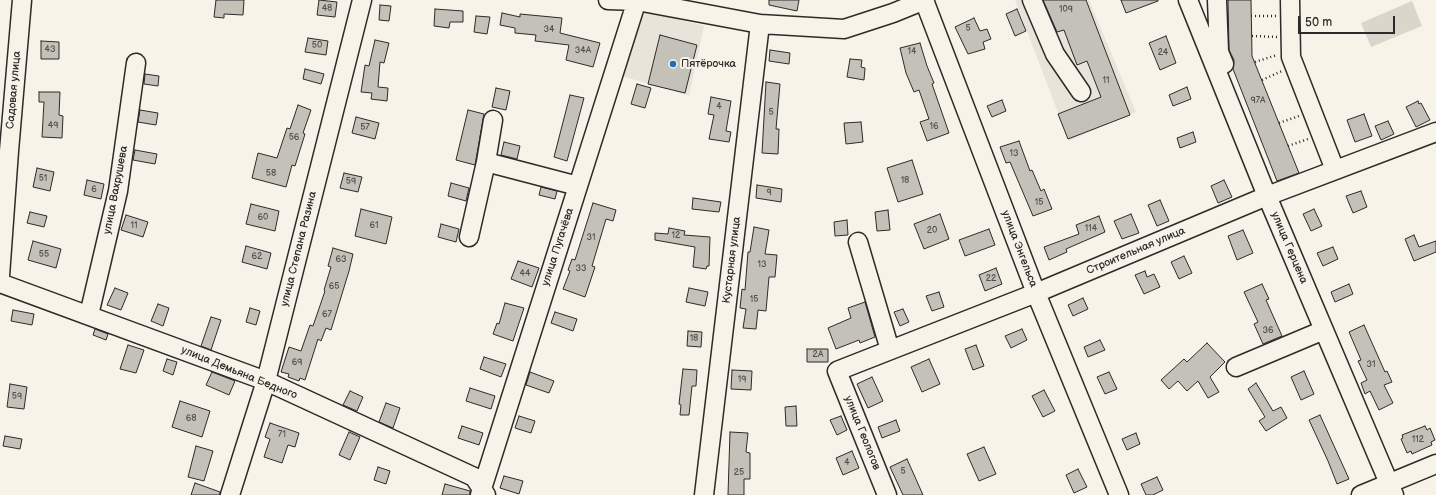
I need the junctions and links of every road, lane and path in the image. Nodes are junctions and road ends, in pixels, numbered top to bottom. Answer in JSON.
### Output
{"nodes":[{"id":1,"x":22,"y":0,"type":"edge"},
{"id":2,"x":362,"y":0,"type":"edge"},
{"id":3,"x":608,"y":0,"type":"edge"},
{"id":4,"x":924,"y":0,"type":"edge"},
{"id":5,"x":1032,"y":0,"type":"edge"},
{"id":6,"x":1188,"y":0,"type":"edge"},
{"id":7,"x":1217,"y":0,"type":"edge"},
{"id":8,"x":637,"y":1,"type":"edge"},
{"id":9,"x":1290,"y":8,"type":"edge"},
{"id":10,"x":1251,"y":16,"type":"dead end"},
{"id":11,"x":760,"y":24,"type":"junction"},
{"id":12,"x":1198,"y":25,"type":"junction"},
{"id":13,"x":1252,"y":36,"type":"dead end"},
{"id":14,"x":1292,"y":51,"type":"junction"},
{"id":15,"x":1219,"y":52,"type":"junction"},
{"id":16,"x":1255,"y":62,"type":"dead end"},
{"id":17,"x":136,"y":63,"type":"dead end"},
{"id":18,"x":1262,"y":80,"type":"dead end"},
{"id":19,"x":1081,"y":92,"type":"dead end"},
{"id":20,"x":1312,"y":111,"type":"junction"},
{"id":21,"x":493,"y":120,"type":"dead end"},
{"id":22,"x":1279,"y":123,"type":"dead end"},
{"id":23,"x":1436,"y":132,"type":"edge"},
{"id":24,"x":1321,"y":134,"type":"junction"},
{"id":25,"x":1288,"y":146,"type":"dead end"},
{"id":26,"x":4,"y":151,"type":"edge"},
{"id":27,"x":486,"y":162,"type":"junction"},
{"id":28,"x":1335,"y":170,"type":"junction"},
{"id":29,"x":578,"y":186,"type":"junction"},
{"id":30,"x":1272,"y":194,"type":"junction"},
{"id":31,"x":469,"y":238,"type":"dead end"},
{"id":32,"x":858,"y":242,"type":"dead end"},
{"id":33,"x":0,"y":276,"type":"edge"},
{"id":34,"x":0,"y":284,"type":"edge"},
{"id":35,"x":1036,"y":293,"type":"junction"},
{"id":36,"x":89,"y":315,"type":"junction"},
{"id":37,"x":1324,"y":330,"type":"junction"},
{"id":38,"x":890,"y":350,"type":"junction"},
{"id":39,"x":1236,"y":368,"type":"dead end"},
{"id":40,"x":837,"y":371,"type":"joint"},
{"id":41,"x":266,"y":381,"type":"junction"},
{"id":42,"x":1436,"y":464,"type":"edge"},
{"id":43,"x":1392,"y":489,"type":"edge"},
{"id":44,"x":482,"y":492,"type":"edge"},
{"id":45,"x":230,"y":495,"type":"edge"},
{"id":46,"x":704,"y":495,"type":"edge"},
{"id":47,"x":887,"y":495,"type":"edge"},
{"id":48,"x":1119,"y":495,"type":"edge"},
{"id":49,"x":1361,"y":495,"type":"edge"}],
"edges":[{"from":1,"to":26,"type":"street","name":"Садовая улица"},
{"from":2,"to":41,"type":"street","name":"улица Степана Разина"},
{"from":3,"to":8,"type":"street"},
{"from":4,"to":11,"type":"street"},
{"from":4,"to":35,"type":"street","name":"улица Энгельса"},
{"from":5,"to":19,"type":"street"},
{"from":6,"to":12,"type":"street","name":"улица Герцена"},
{"from":7,"to":15,"type":"street"},
{"from":8,"to":11,"type":"street"},
{"from":8,"to":29,"type":"street","name":"улица Пугачёва"},
{"from":9,"to":10,"type":"path"},
{"from":9,"to":14,"type":"street"},
{"from":11,"to":46,"type":"street","name":"Кустарная улица"},
{"from":12,"to":15,"type":"street"},
{"from":12,"to":30,"type":"street","name":"улица Герцена"},
{"from":13,"to":14,"type":"path"},
{"from":14,"to":16,"type":"path"},
{"from":14,"to":18,"type":"path"},
{"from":14,"to":20,"type":"street"},
{"from":15,"to":30,"type":"street"},
{"from":17,"to":36,"type":"street","name":"улица Вахрушева"},
{"from":20,"to":22,"type":"path"},
{"from":20,"to":24,"type":"street"},
{"from":21,"to":27,"type":"street"},
{"from":23,"to":28,"type":"street","name":"Строительная улица"},
{"from":24,"to":25,"type":"path"},
{"from":24,"to":28,"type":"street"},
{"from":26,"to":33,"type":"street","name":"Садовая улица"},
{"from":27,"to":29,"type":"street"},
{"from":27,"to":31,"type":"street"},
{"from":28,"to":30,"type":"street","name":"Строительная улица"},
{"from":29,"to":44,"type":"street","name":"улица Пугачёва"},
{"from":30,"to":35,"type":"street","name":"Строительная улица"},
{"from":30,"to":37,"type":"street","name":"улица Герцена"},
{"from":32,"to":38,"type":"street"},
{"from":34,"to":36,"type":"street","name":"улица Демьяна Бедного"},
{"from":35,"to":38,"type":"street","name":"Строительная улица"},
{"from":35,"to":48,"type":"street","name":"улица Энгельса"},
{"from":36,"to":41,"type":"street","name":"улица Демьяна Бедного"},
{"from":37,"to":39,"type":"street"},
{"from":37,"to":43,"type":"street","name":"улица Герцена"},
{"from":38,"to":40,"type":"street","name":"Строительная улица"},
{"from":40,"to":47,"type":"street","name":"улица Геологов"},
{"from":41,"to":44,"type":"street","name":"улица Демьяна Бедного"},
{"from":41,"to":45,"type":"street","name":"улица Степана Разина"},
{"from":42,"to":43,"type":"street"},
{"from":43,"to":49,"type":"street"}]}
